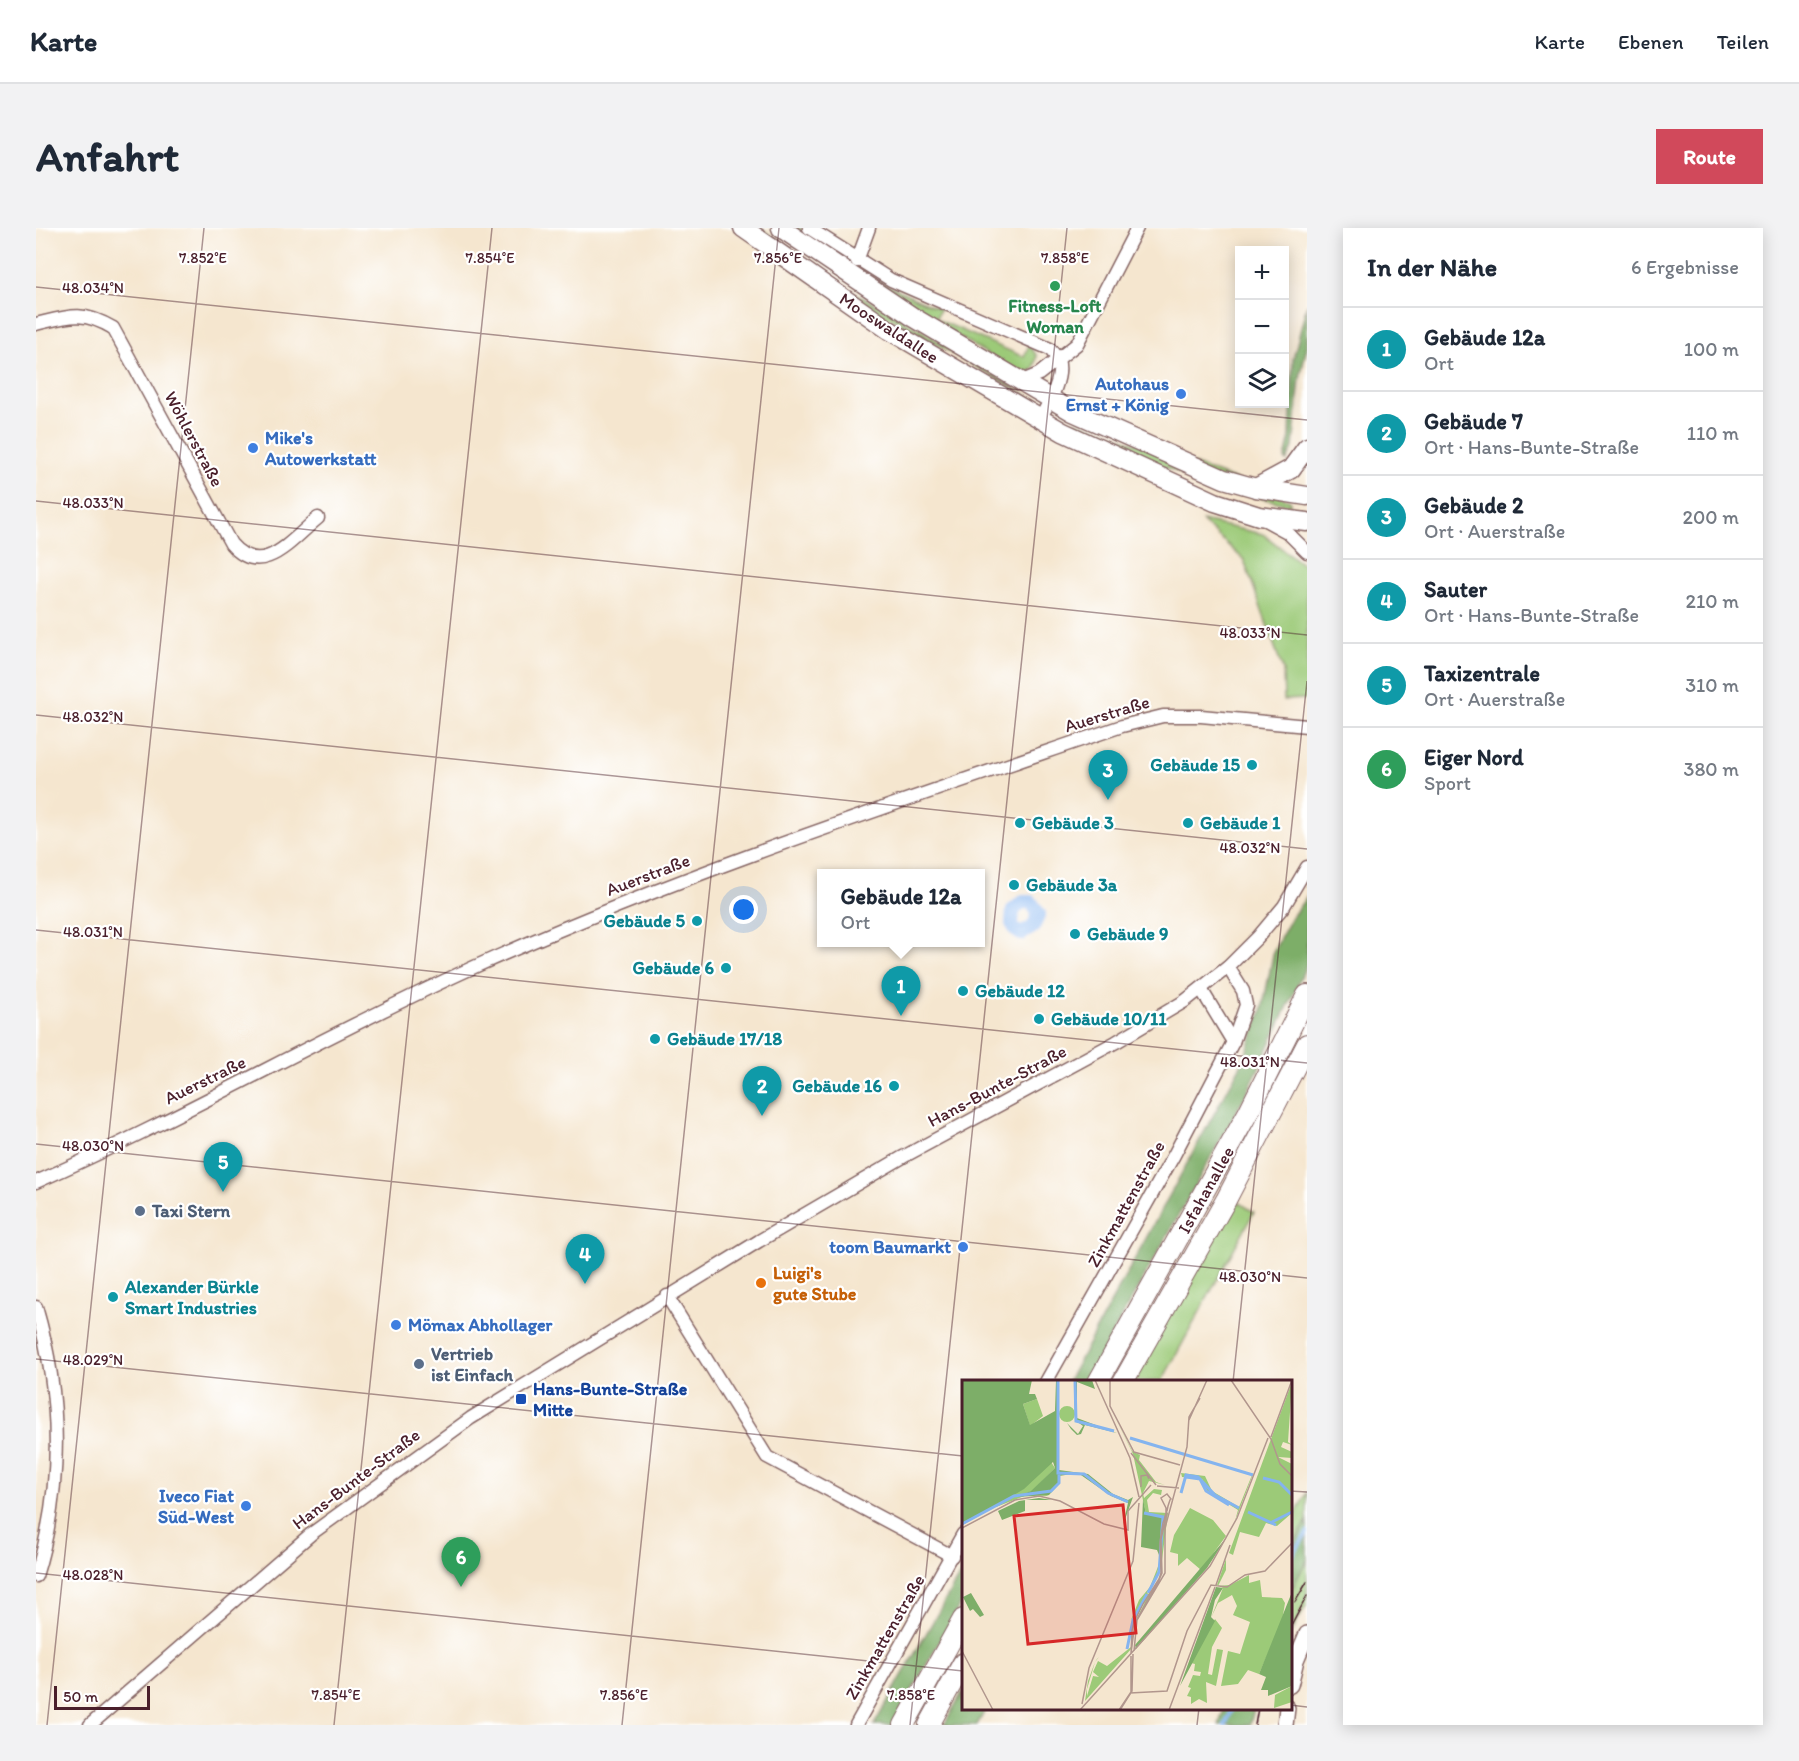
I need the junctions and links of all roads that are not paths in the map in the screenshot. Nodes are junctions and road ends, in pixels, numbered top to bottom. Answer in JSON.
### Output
{"nodes":[{"id":1,"x":743,"y":228,"type":"edge"},
{"id":2,"x":781,"y":228,"type":"edge"},
{"id":3,"x":809,"y":228,"type":"edge"},
{"id":4,"x":869,"y":228,"type":"edge"},
{"id":5,"x":1137,"y":228,"type":"edge"},
{"id":6,"x":857,"y":261,"type":"junction"},
{"id":7,"x":36,"y":324,"type":"edge"},
{"id":8,"x":1058,"y":360,"type":"junction"},
{"id":9,"x":1020,"y":382,"type":"junction"},
{"id":10,"x":1050,"y":399,"type":"junction"},
{"id":11,"x":1040,"y":419,"type":"junction"},
{"id":12,"x":1307,"y":447,"type":"edge"},
{"id":13,"x":1256,"y":488,"type":"junction"},
{"id":14,"x":1307,"y":496,"type":"edge"},
{"id":15,"x":1258,"y":516,"type":"junction"},
{"id":16,"x":318,"y":518,"type":"dead end"},
{"id":17,"x":1307,"y":522,"type":"edge"},
{"id":18,"x":1307,"y":552,"type":"edge"},
{"id":19,"x":1307,"y":726,"type":"edge"},
{"id":20,"x":1307,"y":867,"type":"edge"},
{"id":21,"x":1228,"y":967,"type":"junction"},
{"id":22,"x":1201,"y":989,"type":"junction"},
{"id":23,"x":1307,"y":995,"type":"edge"},
{"id":24,"x":1233,"y":1042,"type":"junction"},
{"id":25,"x":1307,"y":1044,"type":"edge"},
{"id":26,"x":36,"y":1182,"type":"edge"},
{"id":27,"x":667,"y":1296,"type":"junction"},
{"id":28,"x":36,"y":1307,"type":"edge"},
{"id":29,"x":1047,"y":1380,"type":"edge"},
{"id":30,"x":1099,"y":1380,"type":"edge"},
{"id":31,"x":1124,"y":1380,"type":"edge"},
{"id":32,"x":962,"y":1536,"type":"edge"},
{"id":33,"x":952,"y":1556,"type":"junction"},
{"id":34,"x":36,"y":1576,"type":"edge"},
{"id":35,"x":962,"y":1621,"type":"edge"},
{"id":36,"x":1307,"y":1634,"type":"edge"},
{"id":37,"x":962,"y":1665,"type":"edge"},
{"id":38,"x":1292,"y":1677,"type":"edge"},
{"id":39,"x":1287,"y":1710,"type":"edge"},
{"id":40,"x":90,"y":1725,"type":"edge"},
{"id":41,"x":856,"y":1725,"type":"edge"},
{"id":42,"x":904,"y":1725,"type":"edge"},
{"id":43,"x":928,"y":1725,"type":"edge"},
{"id":44,"x":1285,"y":1725,"type":"edge"}],
"edges":[{"from":1,"to":11,"type":"main road","name":"Mooswaldallee"},
{"from":2,"to":9,"type":"main road","name":"Mooswaldallee"},
{"from":3,"to":6,"type":"street"},
{"from":4,"to":6,"type":"street"},
{"from":5,"to":8,"type":"street"},
{"from":6,"to":8,"type":"street"},
{"from":7,"to":16,"type":"street","name":"Wöhlerstraße"},
{"from":8,"to":9,"type":"street"},
{"from":8,"to":10,"type":"street"},
{"from":9,"to":10,"type":"main road","name":"Mooswaldallee"},
{"from":10,"to":11,"type":"street"},
{"from":10,"to":13,"type":"main road","name":"Mooswaldallee"},
{"from":11,"to":15,"type":"main road","name":"Mooswaldallee"},
{"from":12,"to":13,"type":"main road"},
{"from":13,"to":14,"type":"main road","name":"Mooswaldallee"},
{"from":15,"to":17,"type":"main road","name":"Mooswaldallee"},
{"from":15,"to":18,"type":"street"},
{"from":19,"to":26,"type":"street","name":"Auerstraße"},
{"from":20,"to":21,"type":"street","name":"Hans-Bunte-Straße"},
{"from":21,"to":22,"type":"street","name":"Hans-Bunte-Straße"},
{"from":21,"to":24,"type":"street","name":"Zinkmattenstraße"},
{"from":22,"to":24,"type":"street"},
{"from":22,"to":27,"type":"street","name":"Hans-Bunte-Straße"},
{"from":23,"to":30,"type":"highway","name":"Isfahanallee"},
{"from":24,"to":29,"type":"street","name":"Zinkmattenstraße"},
{"from":25,"to":31,"type":"highway","name":"Isfahanallee"},
{"from":27,"to":33,"type":"street"},
{"from":27,"to":40,"type":"street","name":"Hans-Bunte-Straße"},
{"from":28,"to":34,"type":"street"},
{"from":32,"to":33,"type":"street","name":"Zinkmattenstraße"},
{"from":33,"to":41,"type":"street","name":"Zinkmattenstraße"},
{"from":35,"to":42,"type":"highway"},
{"from":36,"to":38,"type":"street"},
{"from":37,"to":43,"type":"highway"},
{"from":39,"to":44,"type":"street"}]}
